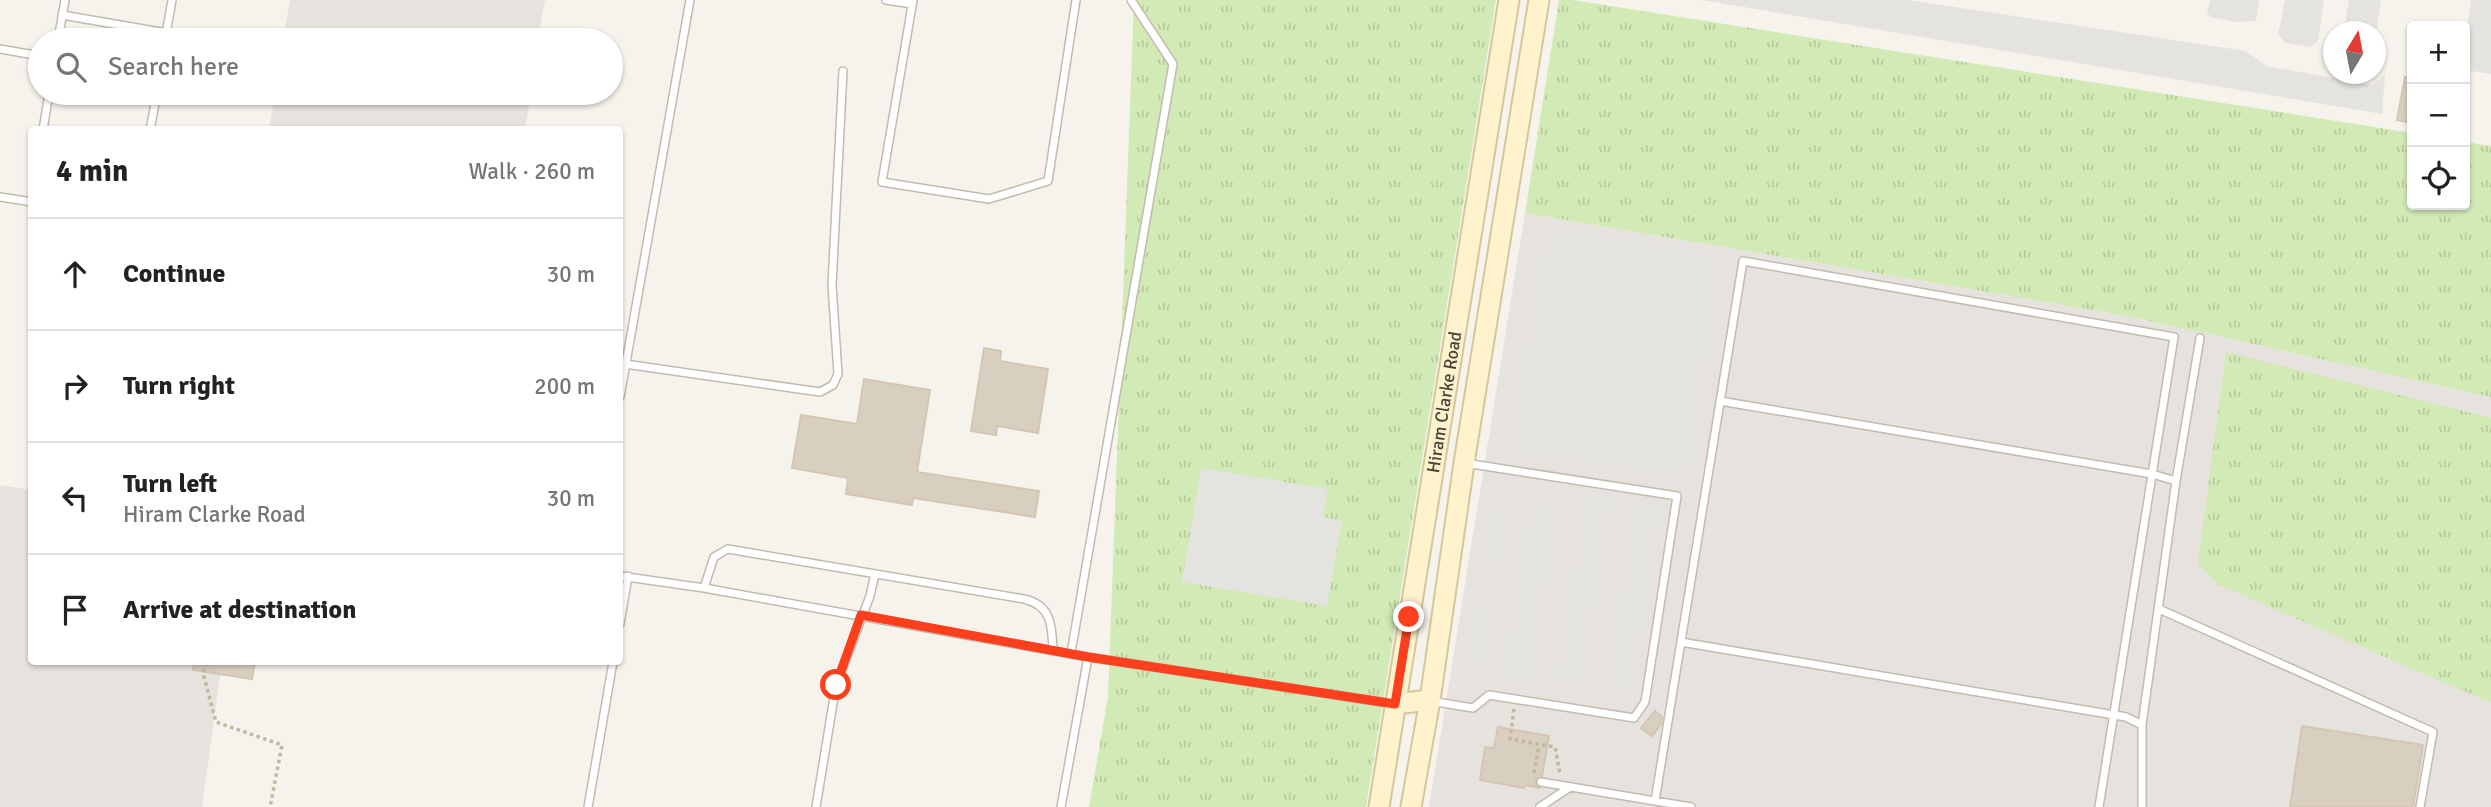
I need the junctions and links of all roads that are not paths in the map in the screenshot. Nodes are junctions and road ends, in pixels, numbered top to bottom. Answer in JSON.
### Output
{"nodes":[{"id":1,"x":65,"y":0,"type":"edge"},
{"id":2,"x":172,"y":0,"type":"edge"},
{"id":3,"x":690,"y":0,"type":"edge"},
{"id":4,"x":886,"y":0,"type":"edge"},
{"id":5,"x":1076,"y":0,"type":"edge"},
{"id":6,"x":1131,"y":0,"type":"edge"},
{"id":7,"x":1508,"y":0,"type":"edge"},
{"id":8,"x":1539,"y":0,"type":"edge"},
{"id":9,"x":913,"y":2,"type":"edge"},
{"id":10,"x":62,"y":15,"type":"junction"},
{"id":11,"x":60,"y":28,"type":"edge"},
{"id":12,"x":123,"y":28,"type":"edge"},
{"id":13,"x":167,"y":28,"type":"edge"},
{"id":14,"x":0,"y":49,"type":"edge"},
{"id":15,"x":28,"y":54,"type":"edge"},
{"id":16,"x":843,"y":71,"type":"dead end"},
{"id":17,"x":47,"y":105,"type":"edge"},
{"id":18,"x":155,"y":105,"type":"edge"},
{"id":19,"x":44,"y":126,"type":"edge"},
{"id":20,"x":151,"y":126,"type":"edge"},
{"id":21,"x":0,"y":197,"type":"edge"},
{"id":22,"x":28,"y":201,"type":"edge"},
{"id":23,"x":1473,"y":220,"type":"junction"},
{"id":24,"x":1504,"y":225,"type":"junction"},
{"id":25,"x":2200,"y":338,"type":"dead end"},
{"id":26,"x":625,"y":364,"type":"junction"},
{"id":27,"x":623,"y":377,"type":"edge"},
{"id":28,"x":1720,"y":401,"type":"junction"},
{"id":29,"x":1433,"y":462,"type":"junction"},
{"id":30,"x":1464,"y":463,"type":"junction"},
{"id":31,"x":2152,"y":474,"type":"junction"},
{"id":32,"x":2176,"y":481,"type":"junction"},
{"id":33,"x":874,"y":574,"type":"junction"},
{"id":34,"x":624,"y":576,"type":"edge"},
{"id":35,"x":704,"y":588,"type":"junction"},
{"id":36,"x":2159,"y":610,"type":"junction"},
{"id":37,"x":861,"y":615,"type":"junction"},
{"id":38,"x":1681,"y":642,"type":"junction"},
{"id":39,"x":1053,"y":650,"type":"junction"},
{"id":40,"x":1071,"y":653,"type":"junction"},
{"id":41,"x":1088,"y":657,"type":"junction"},
{"id":42,"x":612,"y":665,"type":"edge"},
{"id":43,"x":1430,"y":700,"type":"junction"},
{"id":44,"x":1395,"y":704,"type":"junction"},
{"id":45,"x":2114,"y":715,"type":"junction"},
{"id":46,"x":2142,"y":725,"type":"junction"},
{"id":47,"x":1541,"y":782,"type":"road end"},
{"id":48,"x":1567,"y":786,"type":"junction"},
{"id":49,"x":1655,"y":801,"type":"junction"},
{"id":50,"x":588,"y":807,"type":"edge"},
{"id":51,"x":816,"y":807,"type":"edge"},
{"id":52,"x":1061,"y":807,"type":"edge"},
{"id":53,"x":1379,"y":807,"type":"edge"},
{"id":54,"x":1411,"y":807,"type":"edge"},
{"id":55,"x":1540,"y":807,"type":"edge"},
{"id":56,"x":1691,"y":807,"type":"edge"},
{"id":57,"x":2099,"y":807,"type":"edge"},
{"id":58,"x":2142,"y":807,"type":"edge"},
{"id":59,"x":2420,"y":807,"type":"edge"}],
"edges":[{"from":1,"to":10,"type":"lane"},
{"from":2,"to":13,"type":"lane"},
{"from":3,"to":26,"type":"lane"},
{"from":4,"to":9,"type":"lane"},
{"from":5,"to":9,"type":"lane"},
{"from":6,"to":40,"type":"lane"},
{"from":7,"to":23,"type":"main road","name":"Hiram Clarke Road"},
{"from":8,"to":24,"type":"main road","name":"Hiram Clarke Road"},
{"from":10,"to":11,"type":"lane"},
{"from":10,"to":12,"type":"lane"},
{"from":14,"to":15,"type":"lane"},
{"from":16,"to":26,"type":"lane"},
{"from":17,"to":19,"type":"lane"},
{"from":18,"to":20,"type":"lane"},
{"from":21,"to":22,"type":"lane"},
{"from":23,"to":24,"type":"main road"},
{"from":23,"to":29,"type":"main road","name":"Hiram Clarke Road"},
{"from":24,"to":30,"type":"main road","name":"Hiram Clarke Road"},
{"from":25,"to":32,"type":"lane"},
{"from":26,"to":27,"type":"lane"},
{"from":28,"to":31,"type":"lane"},
{"from":28,"to":31,"type":"lane"},
{"from":28,"to":38,"type":"lane"},
{"from":29,"to":30,"type":"main road"},
{"from":29,"to":44,"type":"main road","name":"Hiram Clarke Road"},
{"from":30,"to":43,"type":"main road","name":"Hiram Clarke Road"},
{"from":30,"to":43,"type":"lane"},
{"from":31,"to":32,"type":"lane"},
{"from":31,"to":45,"type":"lane"},
{"from":32,"to":36,"type":"lane"},
{"from":33,"to":35,"type":"lane"},
{"from":33,"to":37,"type":"lane"},
{"from":33,"to":39,"type":"lane"},
{"from":34,"to":35,"type":"lane"},
{"from":35,"to":37,"type":"lane"},
{"from":36,"to":46,"type":"lane"},
{"from":36,"to":59,"type":"lane"},
{"from":37,"to":39,"type":"lane"},
{"from":37,"to":51,"type":"lane"},
{"from":38,"to":45,"type":"lane"},
{"from":38,"to":49,"type":"lane"},
{"from":39,"to":40,"type":"lane"},
{"from":40,"to":41,"type":"lane"},
{"from":41,"to":44,"type":"lane"},
{"from":41,"to":52,"type":"lane"},
{"from":42,"to":50,"type":"lane"},
{"from":43,"to":44,"type":"main road"},
{"from":43,"to":54,"type":"main road","name":"Hiram Clarke Road"},
{"from":44,"to":53,"type":"main road","name":"Hiram Clarke Road"},
{"from":45,"to":46,"type":"lane"},
{"from":45,"to":57,"type":"lane"},
{"from":46,"to":58,"type":"lane"},
{"from":47,"to":48,"type":"lane"},
{"from":48,"to":49,"type":"lane"},
{"from":48,"to":55,"type":"lane"},
{"from":49,"to":56,"type":"lane"}]}
